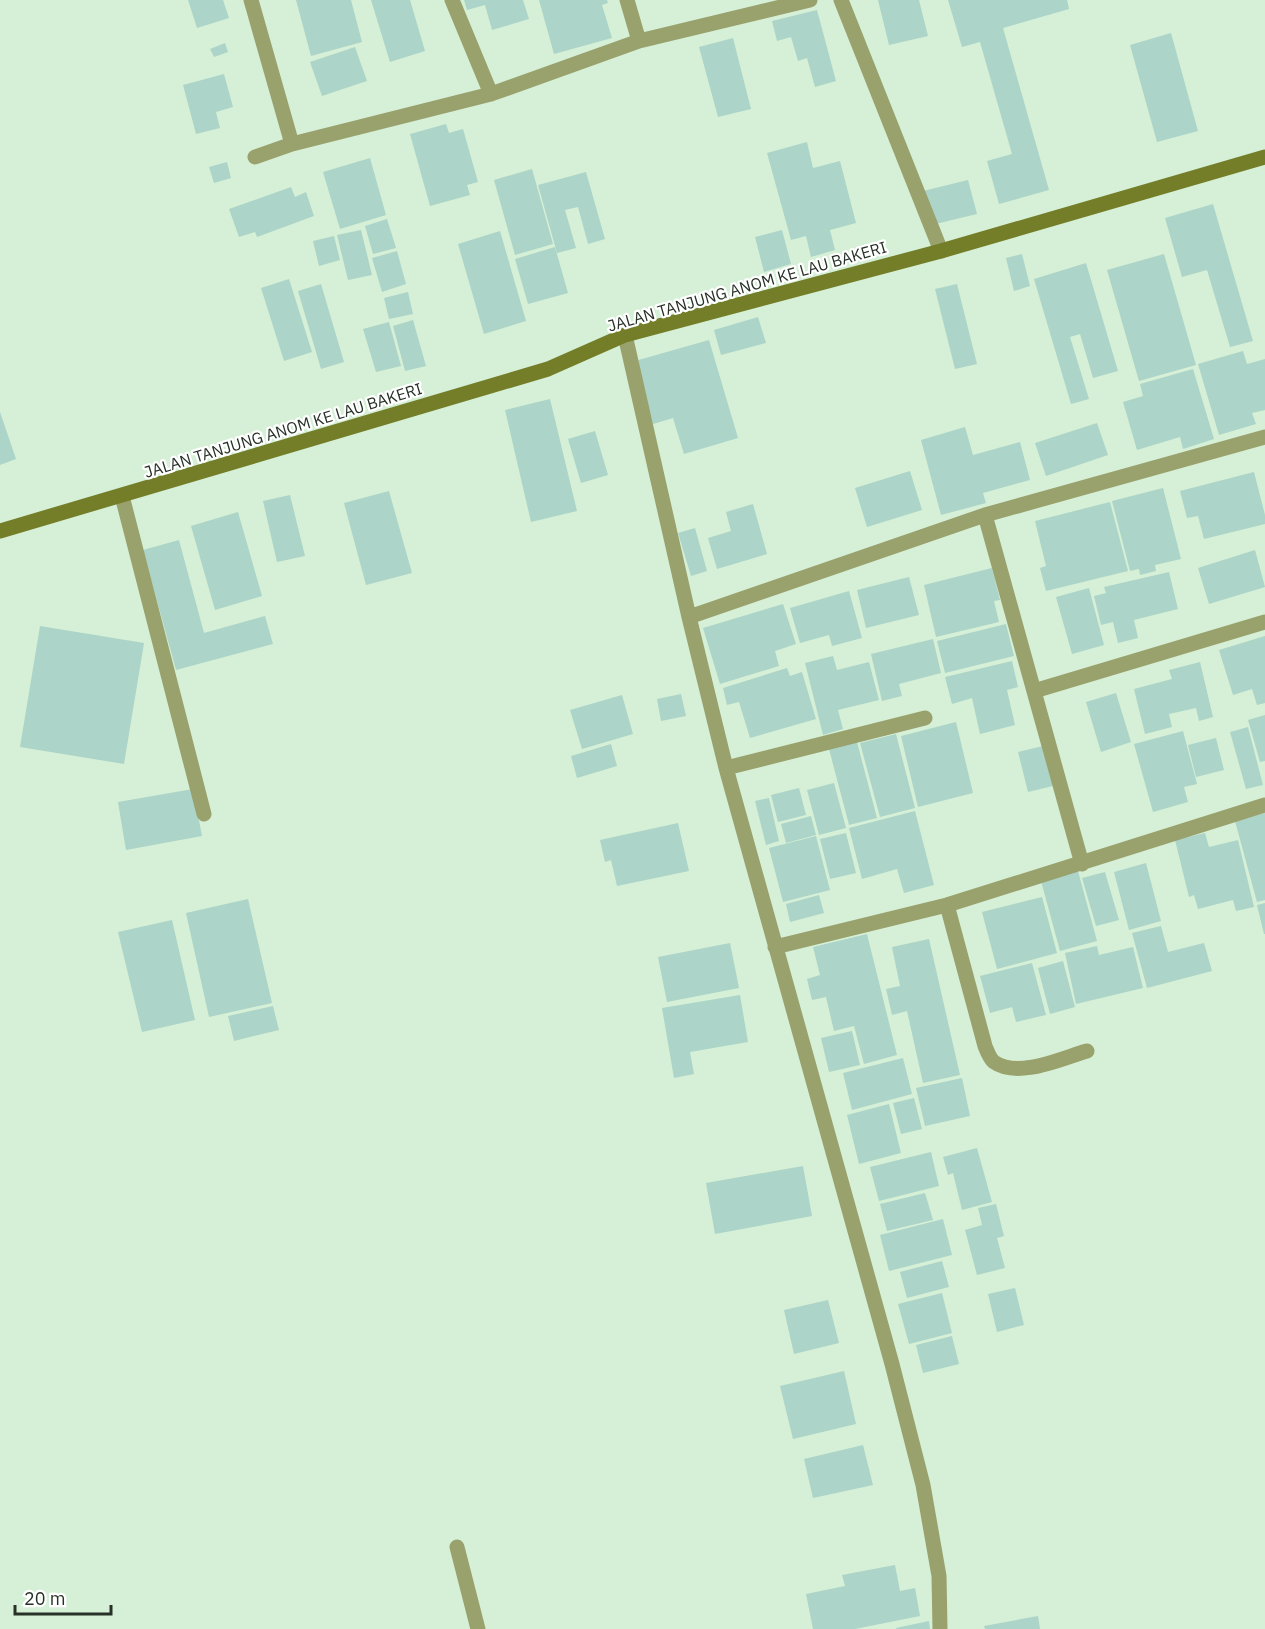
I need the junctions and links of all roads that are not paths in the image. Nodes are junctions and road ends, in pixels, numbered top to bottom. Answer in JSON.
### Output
{"nodes":[{"id":1,"x":251,"y":0,"type":"edge"},
{"id":2,"x":452,"y":0,"type":"edge"},
{"id":3,"x":627,"y":0,"type":"edge"},
{"id":4,"x":810,"y":0,"type":"edge"},
{"id":5,"x":841,"y":0,"type":"edge"},
{"id":6,"x":639,"y":41,"type":"junction"},
{"id":7,"x":491,"y":94,"type":"junction"},
{"id":8,"x":292,"y":144,"type":"junction"},
{"id":9,"x":255,"y":157,"type":"dead end"},
{"id":10,"x":1265,"y":157,"type":"edge"},
{"id":11,"x":941,"y":251,"type":"junction"},
{"id":12,"x":625,"y":335,"type":"junction"},
{"id":13,"x":1265,"y":437,"type":"edge"},
{"id":14,"x":122,"y":496,"type":"junction"},
{"id":15,"x":984,"y":515,"type":"junction"},
{"id":16,"x":0,"y":531,"type":"edge"},
{"id":17,"x":689,"y":617,"type":"junction"},
{"id":18,"x":1265,"y":622,"type":"edge"},
{"id":19,"x":1034,"y":691,"type":"junction"},
{"id":20,"x":925,"y":718,"type":"dead end"},
{"id":21,"x":726,"y":768,"type":"junction"},
{"id":22,"x":1265,"y":805,"type":"edge"},
{"id":23,"x":204,"y":814,"type":"dead end"},
{"id":24,"x":1082,"y":864,"type":"junction"},
{"id":25,"x":947,"y":905,"type":"junction"},
{"id":26,"x":775,"y":947,"type":"junction"},
{"id":27,"x":1087,"y":1051,"type":"dead end"},
{"id":28,"x":457,"y":1547,"type":"dead end"},
{"id":29,"x":478,"y":1629,"type":"edge"},
{"id":30,"x":940,"y":1629,"type":"edge"}],
"edges":[{"from":1,"to":8,"type":"street"},
{"from":2,"to":7,"type":"street"},
{"from":3,"to":6,"type":"street"},
{"from":4,"to":6,"type":"street"},
{"from":5,"to":11,"type":"street"},
{"from":6,"to":7,"type":"street"},
{"from":7,"to":8,"type":"street"},
{"from":8,"to":9,"type":"street"},
{"from":10,"to":11,"type":"main road","name":"JALAN TANJUNG ANOM KE LAU BAKERI"},
{"from":11,"to":12,"type":"main road","name":"JALAN TANJUNG ANOM KE LAU BAKERI"},
{"from":12,"to":14,"type":"main road","name":"JALAN TANJUNG ANOM KE LAU BAKERI"},
{"from":12,"to":17,"type":"street"},
{"from":13,"to":15,"type":"street"},
{"from":14,"to":16,"type":"main road","name":"JALAN TANJUNG ANOM KE LAU BAKERI"},
{"from":14,"to":23,"type":"street"},
{"from":15,"to":17,"type":"street"},
{"from":15,"to":19,"type":"street"},
{"from":17,"to":21,"type":"street"},
{"from":18,"to":19,"type":"street"},
{"from":19,"to":24,"type":"street"},
{"from":20,"to":21,"type":"street"},
{"from":21,"to":26,"type":"street"},
{"from":22,"to":24,"type":"street"},
{"from":24,"to":25,"type":"street"},
{"from":25,"to":26,"type":"street"},
{"from":25,"to":27,"type":"street"},
{"from":26,"to":30,"type":"street"},
{"from":28,"to":29,"type":"street"}]}
